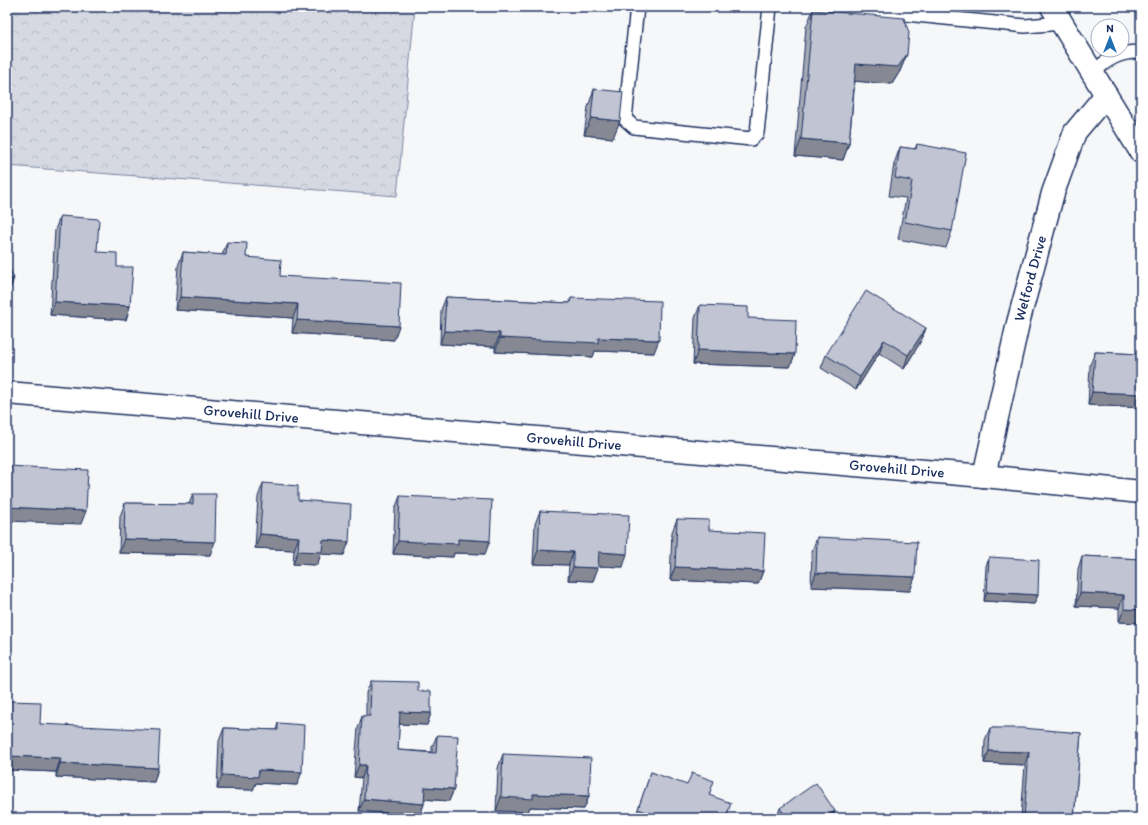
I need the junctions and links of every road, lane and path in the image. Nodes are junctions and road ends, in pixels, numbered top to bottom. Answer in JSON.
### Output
{"nodes":[{"id":1,"x":637,"y":7,"type":"edge"},
{"id":2,"x":770,"y":7,"type":"edge"},
{"id":3,"x":836,"y":7,"type":"edge"},
{"id":4,"x":1057,"y":15,"type":"edge"},
{"id":5,"x":1141,"y":52,"type":"edge"},
{"id":6,"x":1093,"y":74,"type":"junction"},
{"id":7,"x":1106,"y":95,"type":"junction"},
{"id":8,"x":1141,"y":152,"type":"edge"},
{"id":9,"x":7,"y":393,"type":"edge"},
{"id":10,"x":984,"y":476,"type":"junction"},
{"id":11,"x":1141,"y":492,"type":"edge"}],
"edges":[{"from":1,"to":2,"type":"lane"},
{"from":3,"to":4,"type":"lane"},
{"from":4,"to":6,"type":"street"},
{"from":5,"to":6,"type":"lane"},
{"from":6,"to":7,"type":"street"},
{"from":7,"to":8,"type":"street"},
{"from":7,"to":10,"type":"street","name":"Welford Drive"},
{"from":9,"to":10,"type":"street","name":"Grovehill Drive"},
{"from":10,"to":11,"type":"street","name":"Grovehill Drive"}]}
